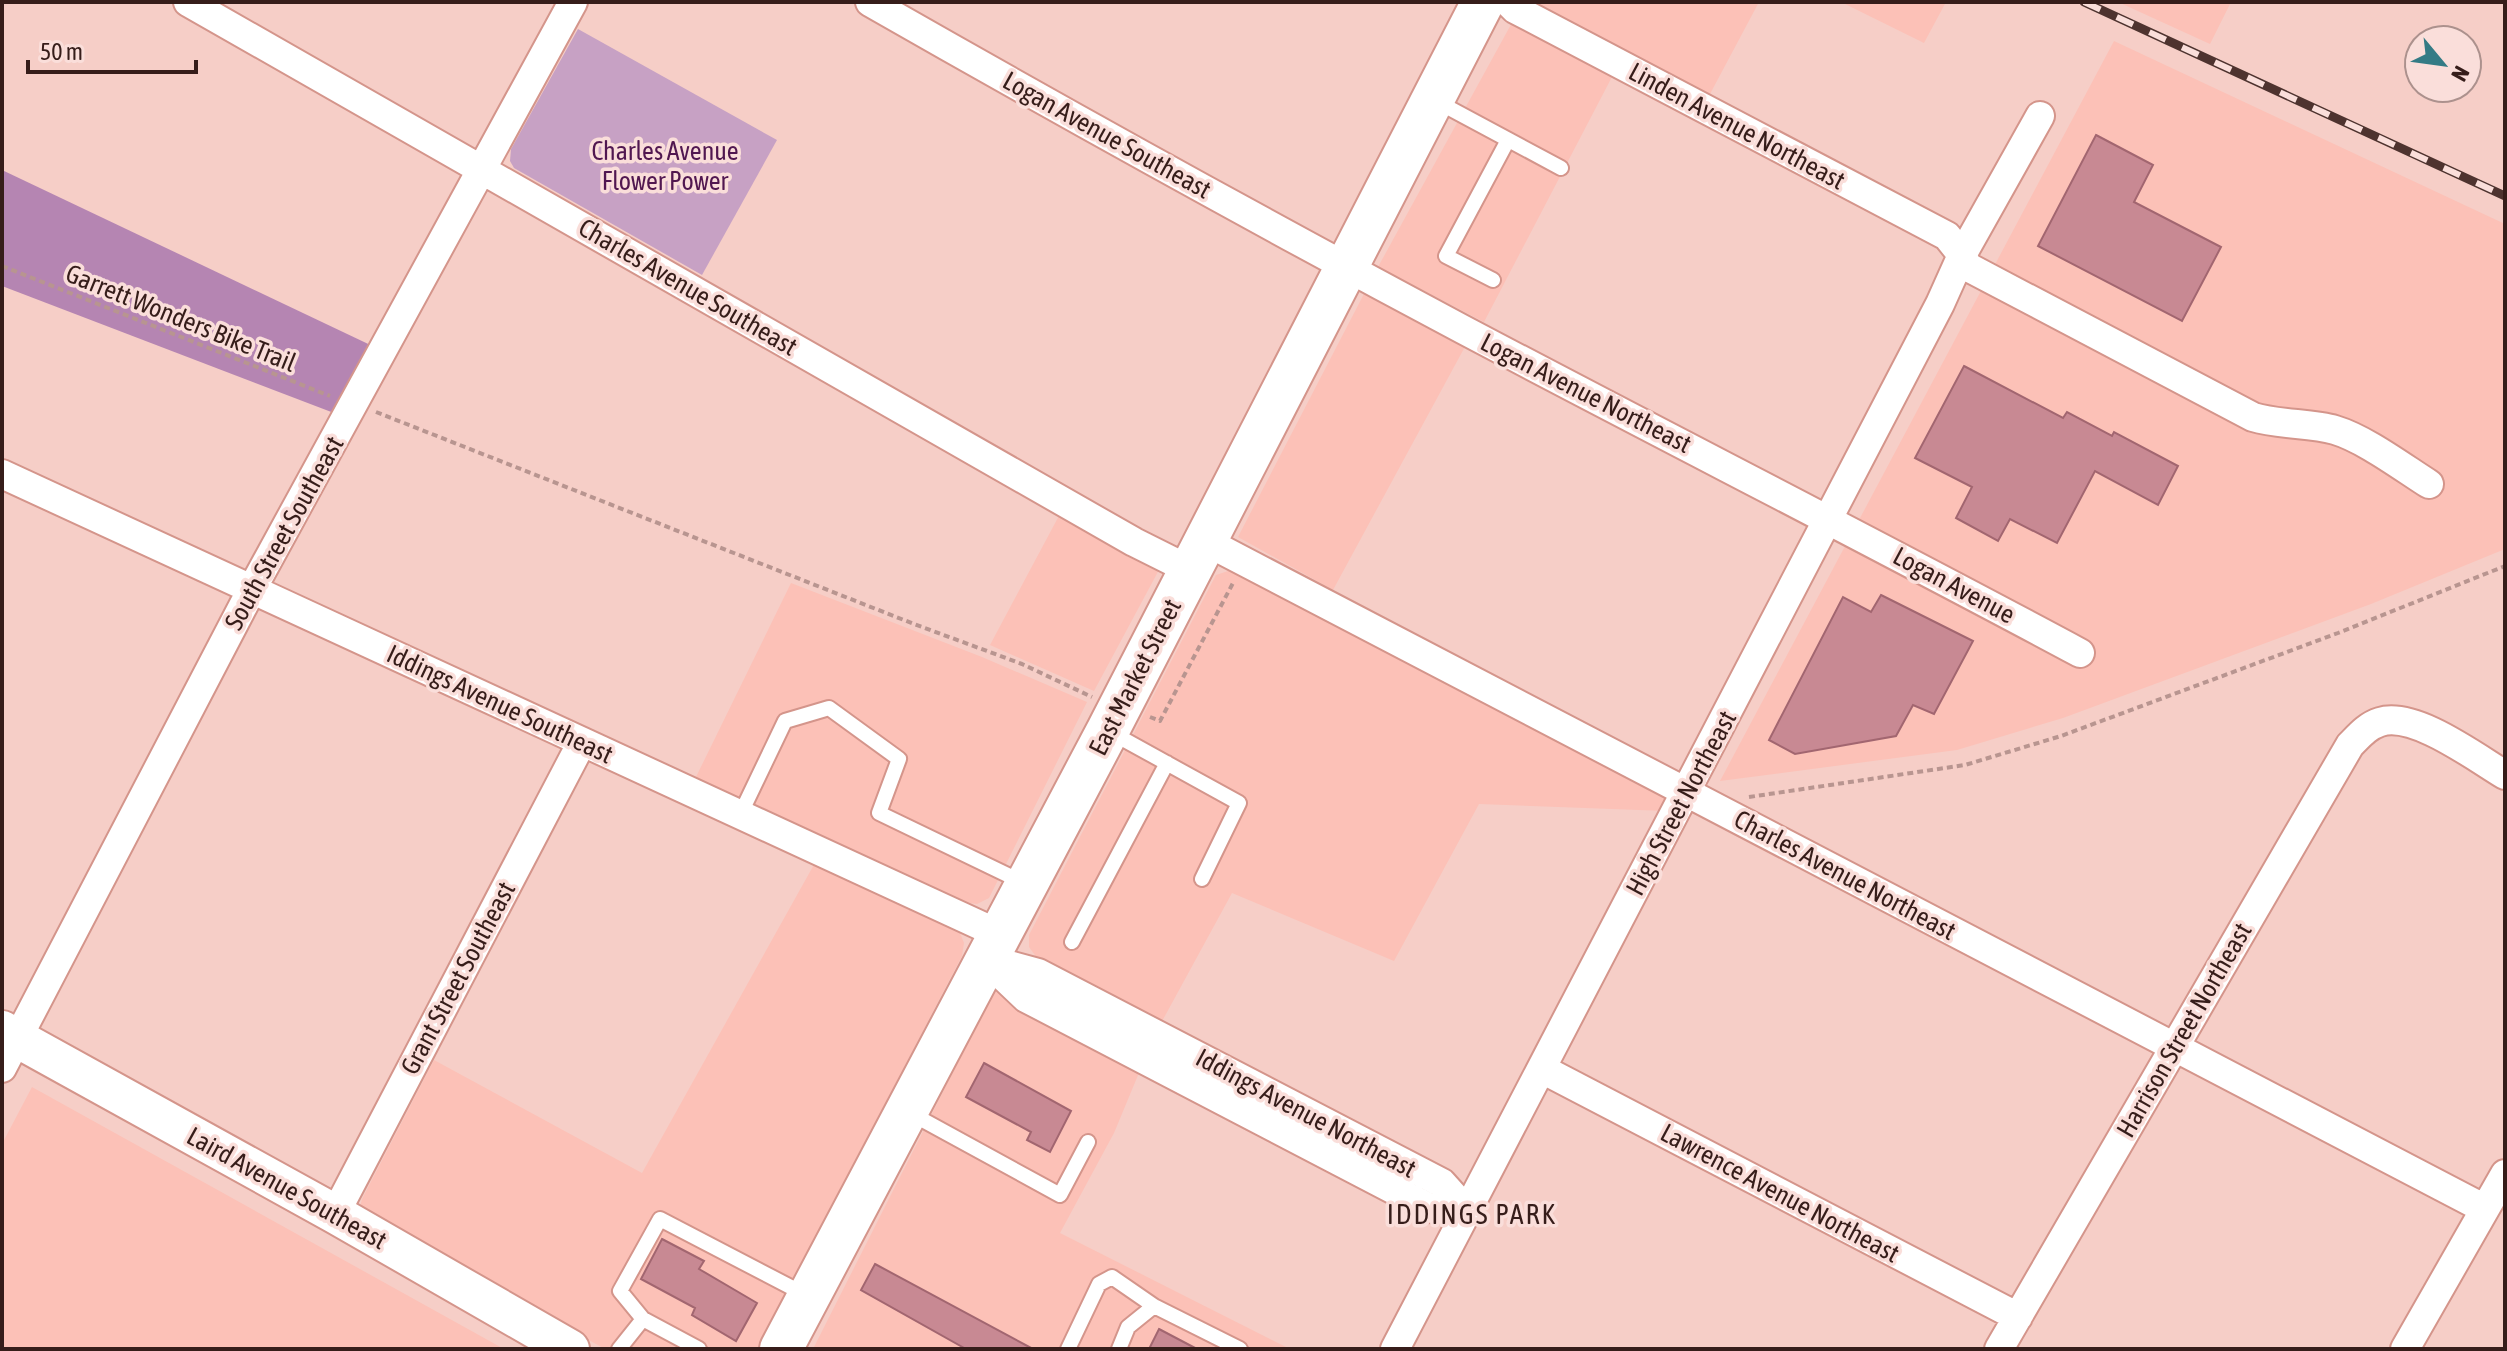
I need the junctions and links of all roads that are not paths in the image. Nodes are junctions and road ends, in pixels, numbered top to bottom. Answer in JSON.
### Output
{"nodes":[{"id":1,"x":188,"y":2,"type":"edge"},
{"id":2,"x":573,"y":2,"type":"edge"},
{"id":3,"x":870,"y":2,"type":"edge"},
{"id":4,"x":1483,"y":2,"type":"edge"},
{"id":5,"x":1508,"y":2,"type":"edge"},
{"id":6,"x":1433,"y":99,"type":"junction"},
{"id":7,"x":2040,"y":116,"type":"dead end"},
{"id":8,"x":1508,"y":140,"type":"junction"},
{"id":9,"x":1561,"y":168,"type":"dead end"},
{"id":10,"x":483,"y":170,"type":"junction"},
{"id":11,"x":1962,"y":255,"type":"junction"},
{"id":12,"x":1346,"y":266,"type":"junction"},
{"id":13,"x":1493,"y":280,"type":"dead end"},
{"id":14,"x":2,"y":474,"type":"edge"},
{"id":15,"x":2429,"y":484,"type":"dead end"},
{"id":16,"x":1828,"y":518,"type":"junction"},
{"id":17,"x":1198,"y":556,"type":"junction"},
{"id":18,"x":252,"y":589,"type":"junction"},
{"id":19,"x":2080,"y":653,"type":"dead end"},
{"id":20,"x":1108,"y":730,"type":"junction"},
{"id":21,"x":582,"y":742,"type":"junction"},
{"id":22,"x":1167,"y":763,"type":"junction"},
{"id":23,"x":2505,"y":775,"type":"edge"},
{"id":24,"x":1687,"y":791,"type":"junction"},
{"id":25,"x":740,"y":815,"type":"junction"},
{"id":26,"x":1202,"y":879,"type":"dead end"},
{"id":27,"x":1026,"y":884,"type":"junction"},
{"id":28,"x":1072,"y":942,"type":"dead end"},
{"id":29,"x":992,"y":946,"type":"junction"},
{"id":30,"x":7,"y":1045,"type":"edge"},
{"id":31,"x":2175,"y":1046,"type":"junction"},
{"id":32,"x":1542,"y":1069,"type":"junction"},
{"id":33,"x":906,"y":1111,"type":"junction"},
{"id":34,"x":1088,"y":1142,"type":"dead end"},
{"id":35,"x":2505,"y":1174,"type":"edge"},
{"id":36,"x":2485,"y":1209,"type":"junction"},
{"id":37,"x":1468,"y":1212,"type":"junction"},
{"id":38,"x":335,"y":1214,"type":"junction"},
{"id":39,"x":809,"y":1296,"type":"junction"},
{"id":40,"x":1154,"y":1306,"type":"junction"},
{"id":41,"x":2018,"y":1317,"type":"junction"},
{"id":42,"x":643,"y":1319,"type":"junction"},
{"id":43,"x":570,"y":1349,"type":"edge"},
{"id":44,"x":619,"y":1349,"type":"edge"},
{"id":45,"x":699,"y":1349,"type":"edge"},
{"id":46,"x":781,"y":1349,"type":"edge"},
{"id":47,"x":1068,"y":1349,"type":"edge"},
{"id":48,"x":1119,"y":1349,"type":"edge"},
{"id":49,"x":1240,"y":1349,"type":"edge"},
{"id":50,"x":1395,"y":1349,"type":"edge"},
{"id":51,"x":1999,"y":1349,"type":"edge"},
{"id":52,"x":2405,"y":1349,"type":"edge"}],
"edges":[{"from":1,"to":10,"type":"street","name":"Charles Avenue Southeast"},
{"from":2,"to":10,"type":"street","name":"South Street Southeast"},
{"from":3,"to":12,"type":"street","name":"Logan Avenue Southeast"},
{"from":4,"to":6,"type":"main road","name":"East Market Street"},
{"from":5,"to":11,"type":"street","name":"Linden Avenue Northeast"},
{"from":6,"to":8,"type":"lane"},
{"from":6,"to":12,"type":"main road","name":"East Market Street"},
{"from":7,"to":11,"type":"street","name":"High Street Northeast"},
{"from":8,"to":9,"type":"lane"},
{"from":8,"to":13,"type":"lane"},
{"from":10,"to":17,"type":"street","name":"Charles Avenue Southeast"},
{"from":10,"to":18,"type":"street","name":"South Street Southeast"},
{"from":11,"to":15,"type":"street","name":"Linden Avenue Northeast"},
{"from":11,"to":16,"type":"street","name":"High Street Northeast"},
{"from":12,"to":16,"type":"street","name":"Logan Avenue Northeast"},
{"from":12,"to":17,"type":"main road","name":"East Market Street"},
{"from":14,"to":18,"type":"street","name":"Iddings Avenue Southeast"},
{"from":16,"to":19,"type":"street","name":"Logan Avenue"},
{"from":16,"to":24,"type":"street","name":"High Street Northeast"},
{"from":17,"to":20,"type":"main road","name":"East Market Street"},
{"from":17,"to":24,"type":"street","name":"Charles Avenue Northeast"},
{"from":18,"to":21,"type":"street","name":"Iddings Avenue Southeast"},
{"from":18,"to":30,"type":"street","name":"South Street Southeast"},
{"from":20,"to":22,"type":"lane"},
{"from":20,"to":27,"type":"main road","name":"East Market Street"},
{"from":21,"to":25,"type":"street","name":"Iddings Avenue Southeast"},
{"from":21,"to":38,"type":"street","name":"Grant Street Southeast"},
{"from":22,"to":26,"type":"lane"},
{"from":22,"to":28,"type":"lane"},
{"from":23,"to":31,"type":"street","name":"Harrison Street Northeast"},
{"from":24,"to":31,"type":"street","name":"Charles Avenue Northeast"},
{"from":24,"to":32,"type":"street","name":"High Street Northeast"},
{"from":25,"to":27,"type":"lane"},
{"from":25,"to":29,"type":"street","name":"Iddings Avenue Southeast"},
{"from":27,"to":29,"type":"main road","name":"East Market Street"},
{"from":29,"to":33,"type":"main road","name":"East Market Street"},
{"from":29,"to":37,"type":"street","name":"Iddings Avenue Northeast"},
{"from":30,"to":38,"type":"street","name":"Laird Avenue Southeast"},
{"from":31,"to":36,"type":"street","name":"Charles Avenue Northeast"},
{"from":31,"to":41,"type":"street","name":"Harrison Street Northeast"},
{"from":32,"to":37,"type":"street","name":"High Street Northeast"},
{"from":32,"to":41,"type":"street","name":"Lawrence Avenue Northeast"},
{"from":33,"to":34,"type":"lane"},
{"from":33,"to":39,"type":"main road","name":"East Market Street"},
{"from":35,"to":36,"type":"street"},
{"from":36,"to":52,"type":"street"},
{"from":37,"to":50,"type":"street","name":"High Street Northeast"},
{"from":38,"to":43,"type":"street","name":"Laird Avenue Southeast"},
{"from":39,"to":42,"type":"lane"},
{"from":39,"to":46,"type":"main road","name":"East Market Street"},
{"from":40,"to":47,"type":"lane"},
{"from":40,"to":48,"type":"lane"},
{"from":40,"to":49,"type":"lane"},
{"from":41,"to":51,"type":"street","name":"Harrison Street Northeast"},
{"from":42,"to":44,"type":"lane"},
{"from":42,"to":45,"type":"lane"}]}
